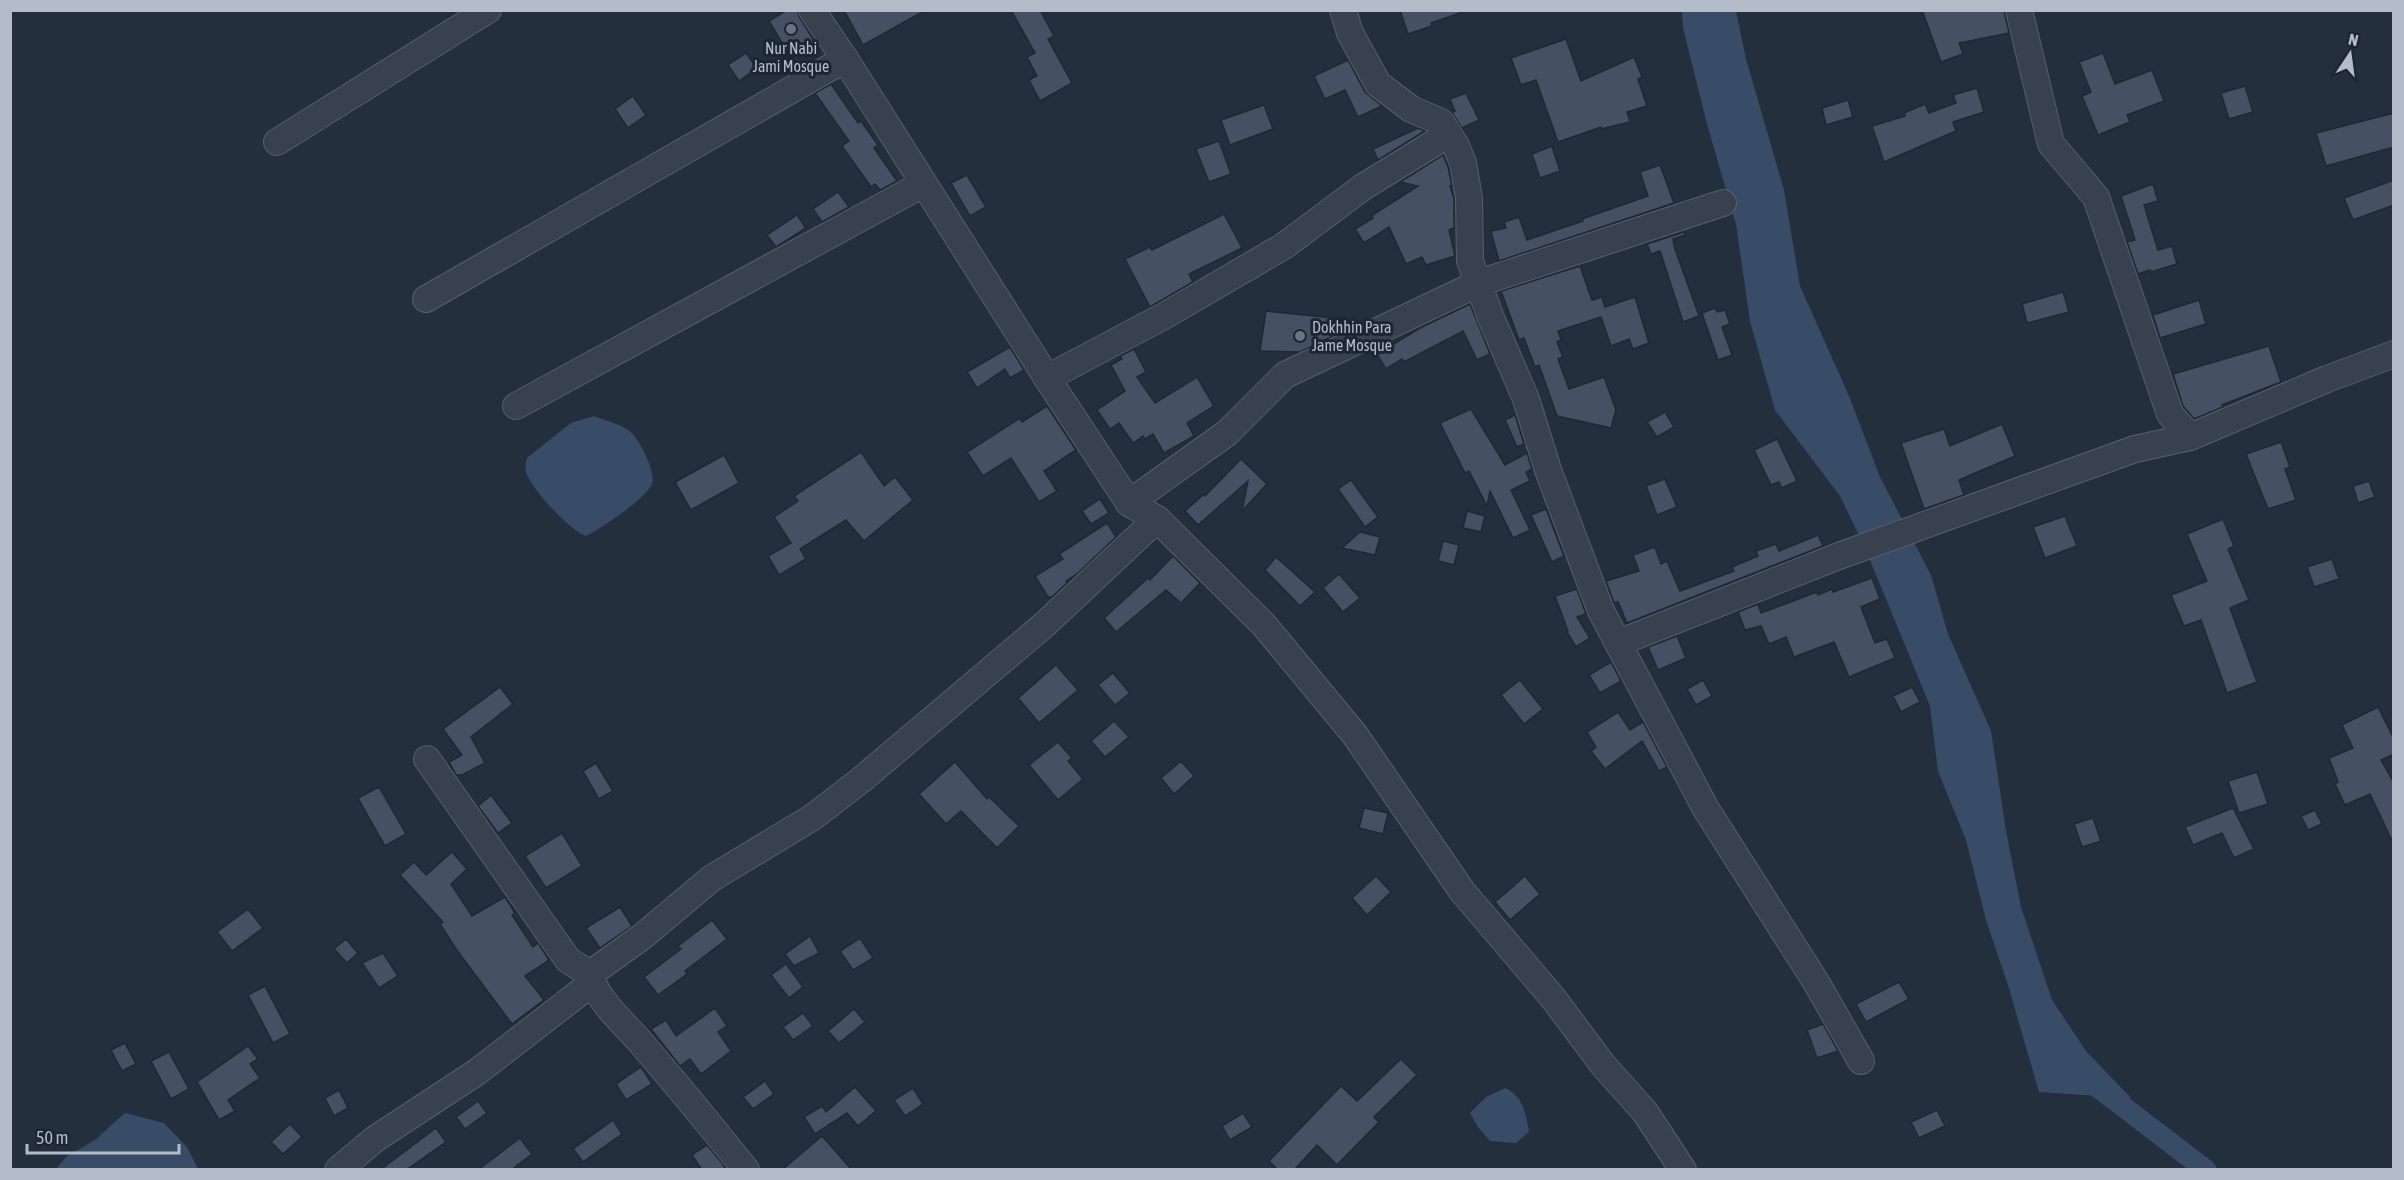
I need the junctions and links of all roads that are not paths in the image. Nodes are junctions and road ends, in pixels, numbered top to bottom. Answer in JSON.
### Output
{"nodes":[{"id":1,"x":488,"y":10,"type":"edge"},
{"id":2,"x":812,"y":10,"type":"edge"},
{"id":3,"x":1343,"y":10,"type":"edge"},
{"id":4,"x":2019,"y":10,"type":"edge"},
{"id":5,"x":845,"y":59,"type":"junction"},
{"id":6,"x":1449,"y":134,"type":"junction"},
{"id":7,"x":277,"y":142,"type":"dead end"},
{"id":8,"x":923,"y":184,"type":"junction"},
{"id":9,"x":1723,"y":203,"type":"dead end"},
{"id":10,"x":1479,"y":283,"type":"junction"},
{"id":11,"x":426,"y":299,"type":"dead end"},
{"id":12,"x":2394,"y":354,"type":"edge"},
{"id":13,"x":1047,"y":378,"type":"junction"},
{"id":14,"x":516,"y":406,"type":"dead end"},
{"id":15,"x":2190,"y":437,"type":"junction"},
{"id":16,"x":1129,"y":503,"type":"junction"},
{"id":17,"x":1157,"y":519,"type":"junction"},
{"id":18,"x":1618,"y":643,"type":"junction"},
{"id":19,"x":427,"y":759,"type":"dead end"},
{"id":20,"x":591,"y":979,"type":"junction"},
{"id":21,"x":1861,"y":1061,"type":"dead end"},
{"id":22,"x":338,"y":1170,"type":"edge"},
{"id":23,"x":746,"y":1170,"type":"edge"},
{"id":24,"x":1683,"y":1170,"type":"edge"}],
"edges":[{"from":1,"to":7,"type":"street"},
{"from":2,"to":5,"type":"street"},
{"from":3,"to":6,"type":"street"},
{"from":4,"to":15,"type":"street"},
{"from":5,"to":8,"type":"street"},
{"from":5,"to":11,"type":"street"},
{"from":6,"to":10,"type":"street"},
{"from":6,"to":13,"type":"street"},
{"from":8,"to":13,"type":"street"},
{"from":8,"to":14,"type":"street"},
{"from":9,"to":10,"type":"street"},
{"from":10,"to":16,"type":"street"},
{"from":10,"to":18,"type":"street"},
{"from":12,"to":15,"type":"street"},
{"from":13,"to":16,"type":"street"},
{"from":15,"to":18,"type":"street"},
{"from":16,"to":17,"type":"street"},
{"from":17,"to":20,"type":"street"},
{"from":17,"to":24,"type":"street"},
{"from":18,"to":21,"type":"street"},
{"from":19,"to":20,"type":"street"},
{"from":20,"to":22,"type":"street"},
{"from":20,"to":23,"type":"street"}]}
